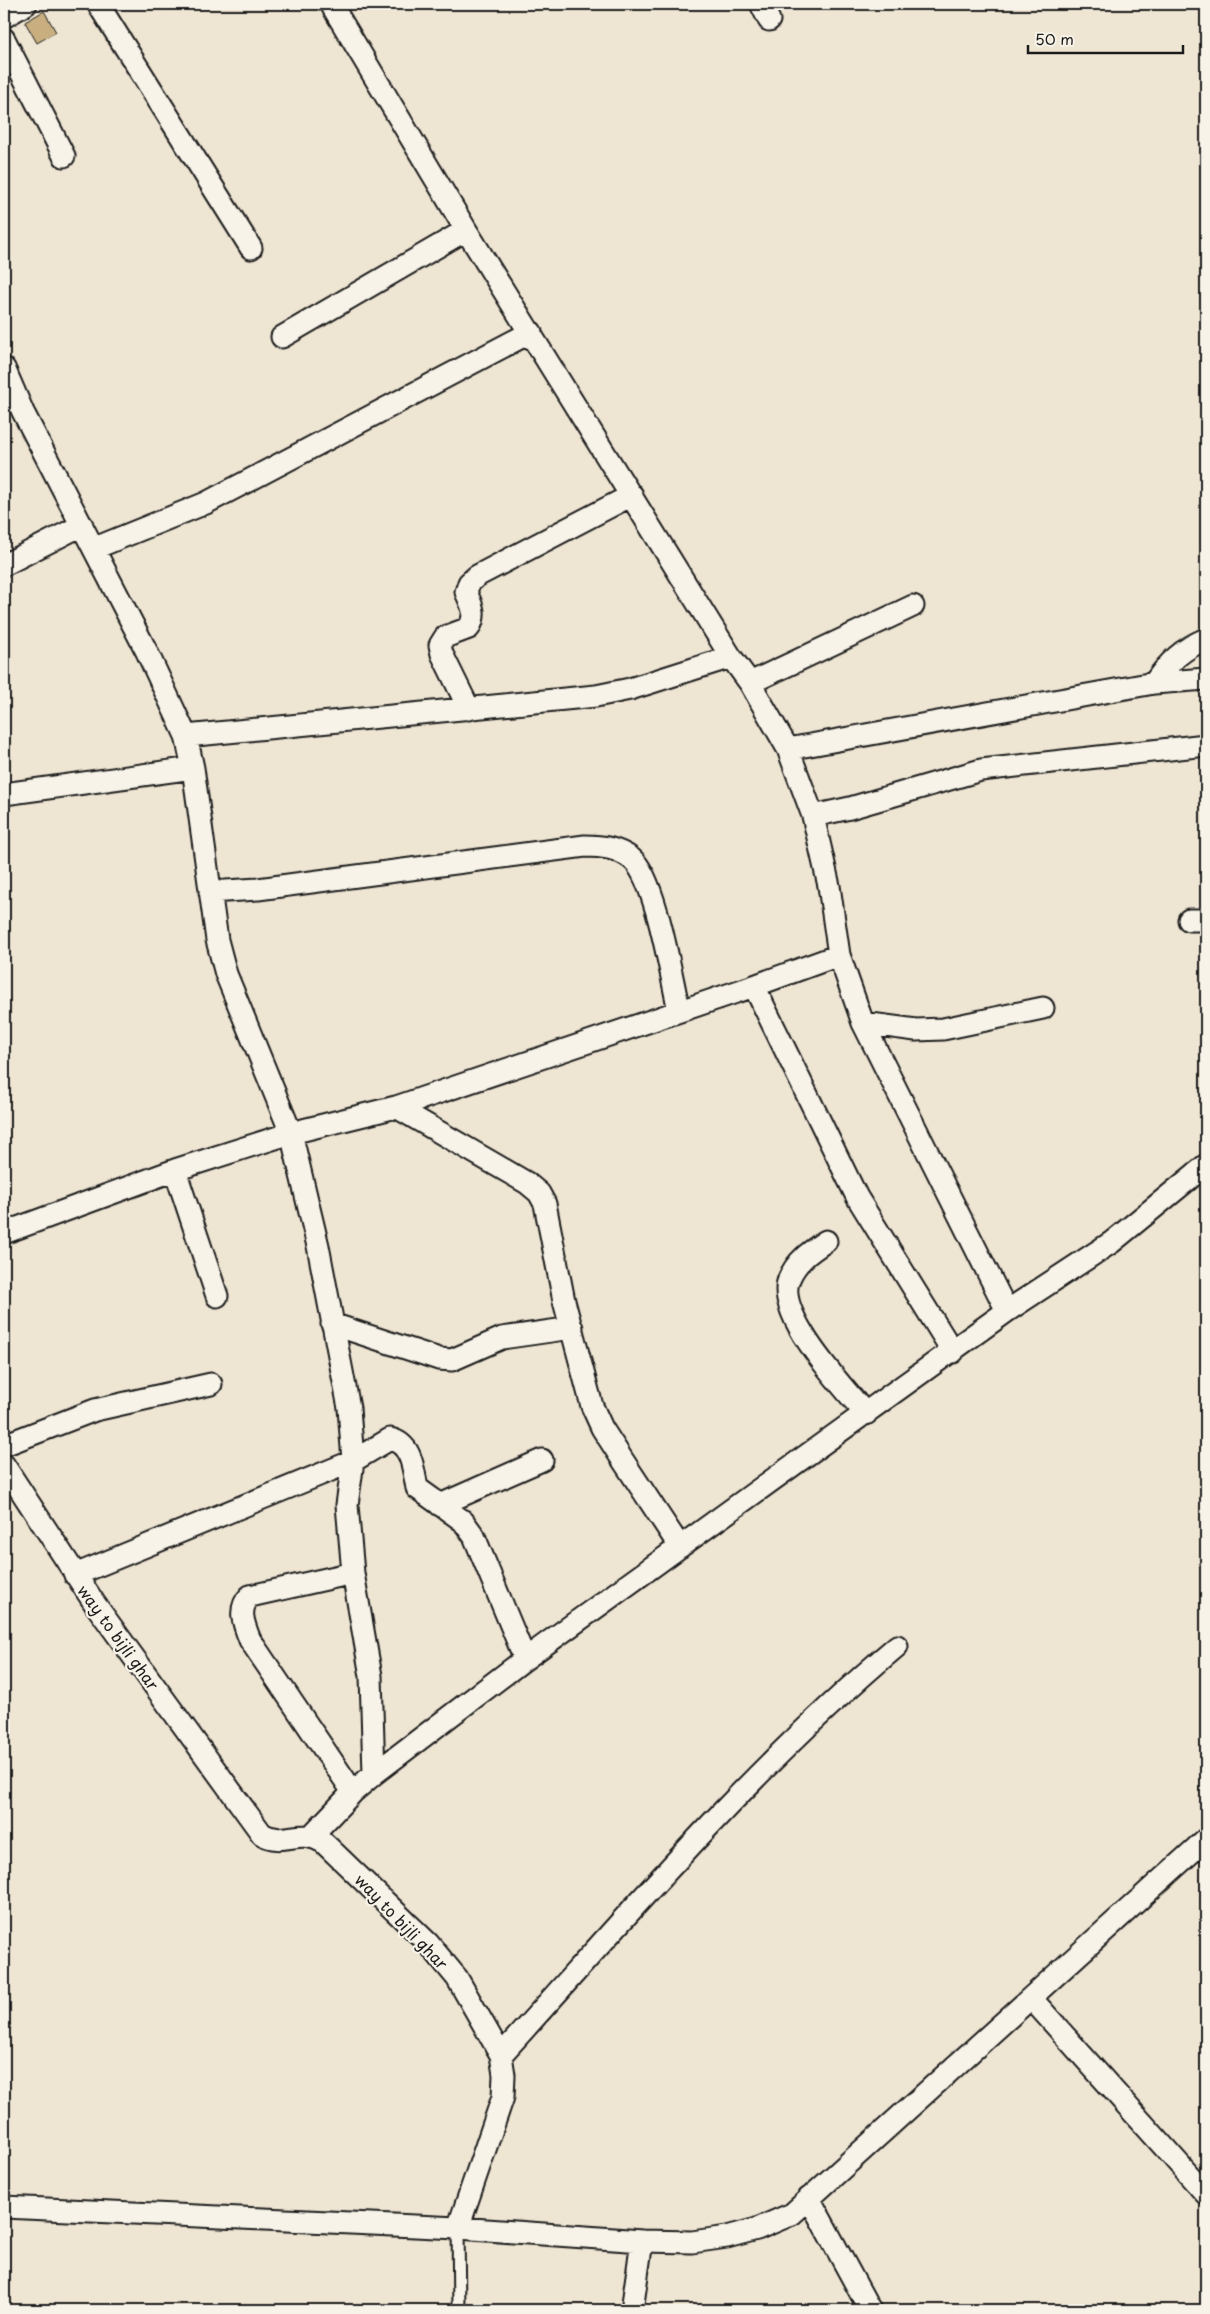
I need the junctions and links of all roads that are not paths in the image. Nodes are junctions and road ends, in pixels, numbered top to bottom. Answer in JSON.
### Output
{"nodes":[{"id":1,"x":26,"y":4,"type":"edge"},
{"id":2,"x":98,"y":4,"type":"edge"},
{"id":3,"x":331,"y":4,"type":"edge"},
{"id":4,"x":4,"y":17,"type":"edge"},
{"id":5,"x":4,"y":39,"type":"edge"},
{"id":6,"x":64,"y":156,"type":"dead end"},
{"id":7,"x":466,"y":230,"type":"junction"},
{"id":8,"x":251,"y":248,"type":"dead end"},
{"id":9,"x":531,"y":332,"type":"junction"},
{"id":10,"x":282,"y":337,"type":"dead end"},
{"id":11,"x":4,"y":368,"type":"edge"},
{"id":12,"x":632,"y":494,"type":"junction"},
{"id":13,"x":82,"y":525,"type":"junction"},
{"id":14,"x":95,"y":548,"type":"junction"},
{"id":15,"x":4,"y":565,"type":"edge"},
{"id":16,"x":913,"y":606,"type":"dead end"},
{"id":17,"x":1206,"y":639,"type":"edge"},
{"id":18,"x":731,"y":657,"type":"junction"},
{"id":19,"x":1206,"y":678,"type":"edge"},
{"id":20,"x":750,"y":683,"type":"junction"},
{"id":21,"x":1154,"y":683,"type":"junction"},
{"id":22,"x":469,"y":709,"type":"junction"},
{"id":23,"x":186,"y":736,"type":"junction"},
{"id":24,"x":1206,"y":745,"type":"edge"},
{"id":25,"x":788,"y":749,"type":"junction"},
{"id":26,"x":193,"y":768,"type":"junction"},
{"id":27,"x":4,"y":794,"type":"edge"},
{"id":28,"x":813,"y":816,"type":"junction"},
{"id":29,"x":210,"y":892,"type":"junction"},
{"id":30,"x":839,"y":955,"type":"junction"},
{"id":31,"x":754,"y":986,"type":"junction"},
{"id":32,"x":1043,"y":1008,"type":"dead end"},
{"id":33,"x":679,"y":1010,"type":"junction"},
{"id":34,"x":863,"y":1023,"type":"junction"},
{"id":35,"x":396,"y":1107,"type":"junction"},
{"id":36,"x":291,"y":1133,"type":"junction"},
{"id":37,"x":1206,"y":1165,"type":"edge"},
{"id":38,"x":175,"y":1170,"type":"junction"},
{"id":39,"x":4,"y":1233,"type":"edge"},
{"id":40,"x":826,"y":1241,"type":"dead end"},
{"id":41,"x":217,"y":1296,"type":"dead end"},
{"id":42,"x":1007,"y":1312,"type":"junction"},
{"id":43,"x":332,"y":1324,"type":"junction"},
{"id":44,"x":572,"y":1328,"type":"junction"},
{"id":45,"x":953,"y":1352,"type":"junction"},
{"id":46,"x":211,"y":1384,"type":"dead end"},
{"id":47,"x":866,"y":1414,"type":"junction"},
{"id":48,"x":4,"y":1445,"type":"edge"},
{"id":49,"x":542,"y":1460,"type":"dead end"},
{"id":50,"x":352,"y":1461,"type":"junction"},
{"id":51,"x":4,"y":1465,"type":"edge"},
{"id":52,"x":440,"y":1505,"type":"junction"},
{"id":53,"x":680,"y":1547,"type":"junction"},
{"id":54,"x":353,"y":1573,"type":"junction"},
{"id":55,"x":75,"y":1575,"type":"junction"},
{"id":56,"x":897,"y":1646,"type":"dead end"},
{"id":57,"x":525,"y":1659,"type":"junction"},
{"id":58,"x":374,"y":1774,"type":"junction"},
{"id":59,"x":353,"y":1792,"type":"junction"},
{"id":60,"x":312,"y":1835,"type":"junction"},
{"id":61,"x":1206,"y":1839,"type":"edge"},
{"id":62,"x":1031,"y":1998,"type":"junction"},
{"id":63,"x":501,"y":2055,"type":"junction"},
{"id":64,"x":1206,"y":2194,"type":"edge"},
{"id":65,"x":810,"y":2198,"type":"junction"},
{"id":66,"x":4,"y":2208,"type":"edge"},
{"id":67,"x":458,"y":2228,"type":"junction"},
{"id":68,"x":642,"y":2241,"type":"junction"},
{"id":69,"x":459,"y":2310,"type":"edge"},
{"id":70,"x":632,"y":2310,"type":"edge"},
{"id":71,"x":870,"y":2310,"type":"edge"}],
"edges":[{"from":1,"to":4,"type":"street"},
{"from":2,"to":8,"type":"street"},
{"from":3,"to":7,"type":"street"},
{"from":5,"to":6,"type":"street"},
{"from":7,"to":9,"type":"street"},
{"from":7,"to":10,"type":"street"},
{"from":9,"to":12,"type":"street"},
{"from":9,"to":14,"type":"street"},
{"from":11,"to":13,"type":"street"},
{"from":12,"to":18,"type":"street"},
{"from":12,"to":22,"type":"street"},
{"from":13,"to":14,"type":"street"},
{"from":13,"to":15,"type":"street"},
{"from":14,"to":23,"type":"street"},
{"from":16,"to":20,"type":"street"},
{"from":17,"to":21,"type":"street"},
{"from":18,"to":20,"type":"street"},
{"from":18,"to":22,"type":"street"},
{"from":19,"to":21,"type":"street"},
{"from":20,"to":25,"type":"street"},
{"from":21,"to":25,"type":"street"},
{"from":22,"to":23,"type":"street"},
{"from":23,"to":26,"type":"street"},
{"from":24,"to":28,"type":"street"},
{"from":25,"to":28,"type":"street"},
{"from":26,"to":27,"type":"street"},
{"from":26,"to":29,"type":"street"},
{"from":28,"to":30,"type":"street"},
{"from":29,"to":33,"type":"street"},
{"from":29,"to":36,"type":"street"},
{"from":30,"to":31,"type":"street"},
{"from":30,"to":34,"type":"street"},
{"from":31,"to":33,"type":"street"},
{"from":31,"to":45,"type":"street"},
{"from":32,"to":34,"type":"street"},
{"from":33,"to":35,"type":"street"},
{"from":34,"to":42,"type":"street"},
{"from":35,"to":36,"type":"street"},
{"from":35,"to":44,"type":"street"},
{"from":36,"to":38,"type":"street"},
{"from":36,"to":43,"type":"street"},
{"from":37,"to":42,"type":"street"},
{"from":38,"to":39,"type":"street"},
{"from":38,"to":41,"type":"street"},
{"from":40,"to":47,"type":"street"},
{"from":42,"to":45,"type":"street"},
{"from":43,"to":44,"type":"street"},
{"from":43,"to":50,"type":"street"},
{"from":44,"to":53,"type":"street"},
{"from":45,"to":47,"type":"street"},
{"from":46,"to":48,"type":"street"},
{"from":47,"to":53,"type":"street"},
{"from":49,"to":52,"type":"street"},
{"from":50,"to":52,"type":"street"},
{"from":50,"to":54,"type":"street"},
{"from":50,"to":55,"type":"street"},
{"from":51,"to":55,"type":"street","name":"way to bijli ghar"},
{"from":52,"to":57,"type":"street"},
{"from":53,"to":57,"type":"street"},
{"from":54,"to":58,"type":"street"},
{"from":54,"to":59,"type":"street"},
{"from":55,"to":60,"type":"street","name":"way to bijli ghar"},
{"from":56,"to":63,"type":"street"},
{"from":57,"to":58,"type":"street"},
{"from":58,"to":59,"type":"street"},
{"from":59,"to":60,"type":"street"},
{"from":60,"to":63,"type":"street","name":"way to bijli ghar"},
{"from":61,"to":62,"type":"street"},
{"from":62,"to":64,"type":"street"},
{"from":62,"to":65,"type":"street"},
{"from":63,"to":67,"type":"street","name":"way to bijli ghar"},
{"from":65,"to":68,"type":"street"},
{"from":65,"to":71,"type":"street"},
{"from":66,"to":67,"type":"street"},
{"from":67,"to":68,"type":"street"},
{"from":67,"to":69,"type":"lane"},
{"from":68,"to":70,"type":"street"}]}
